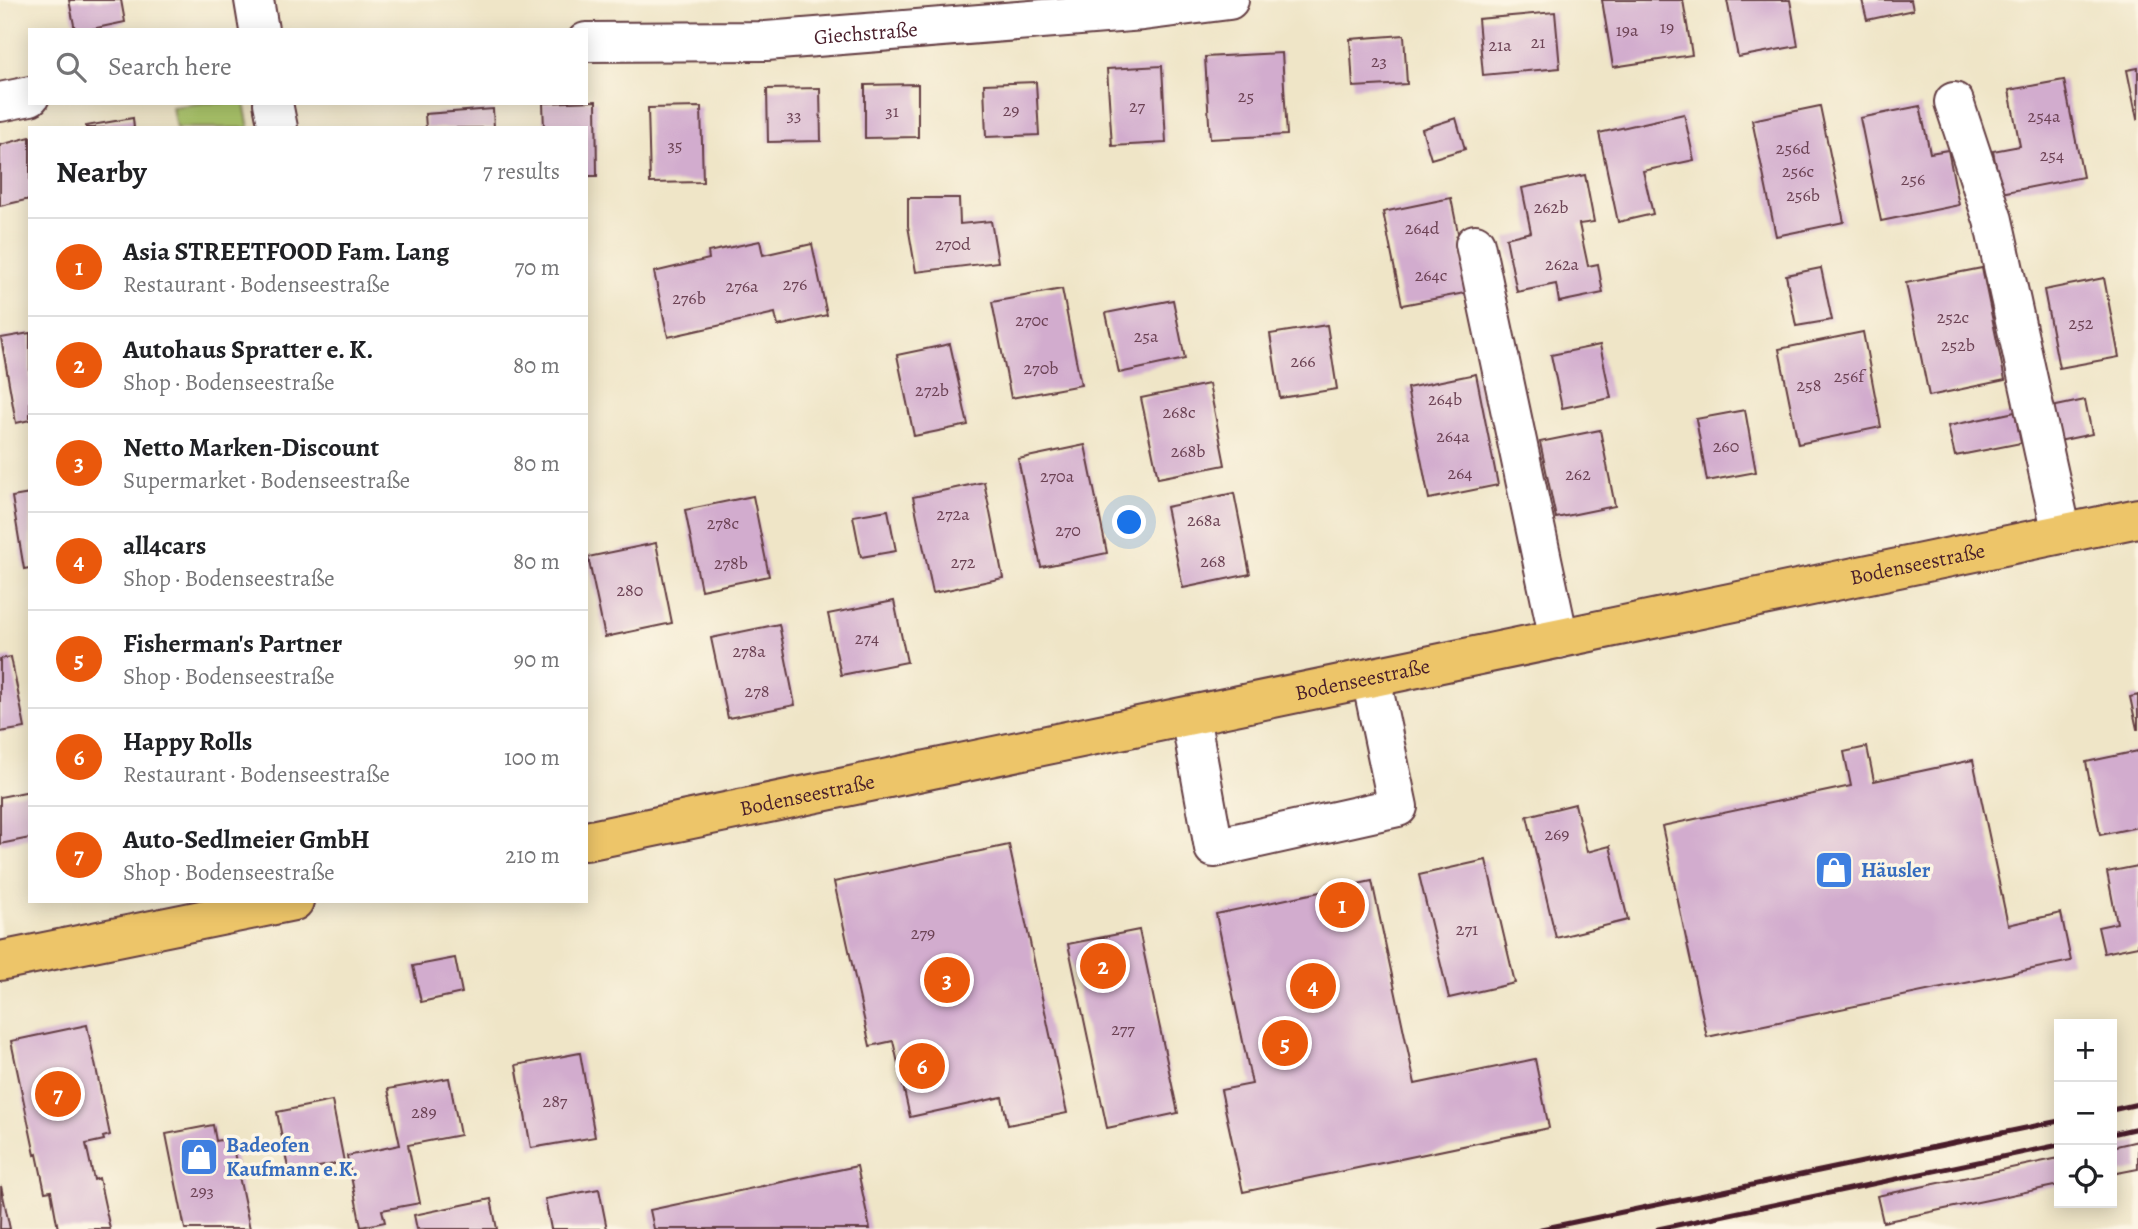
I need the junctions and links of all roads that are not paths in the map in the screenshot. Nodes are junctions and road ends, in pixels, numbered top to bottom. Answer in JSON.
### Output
{"nodes":[{"id":1,"x":254,"y":0,"type":"edge"},
{"id":2,"x":1229,"y":0,"type":"edge"},
{"id":3,"x":259,"y":28,"type":"edge"},
{"id":4,"x":588,"y":42,"type":"edge"},
{"id":5,"x":28,"y":96,"type":"edge"},
{"id":6,"x":0,"y":102,"type":"edge"},
{"id":7,"x":1954,"y":102,"type":"dead end"},
{"id":8,"x":273,"y":105,"type":"edge"},
{"id":9,"x":278,"y":126,"type":"edge"},
{"id":10,"x":1475,"y":244,"type":"dead end"},
{"id":11,"x":2138,"y":518,"type":"edge"},
{"id":12,"x":2062,"y":534,"type":"junction"},
{"id":13,"x":1559,"y":639,"type":"junction"},
{"id":14,"x":1371,"y":678,"type":"junction"},
{"id":15,"x":1190,"y":716,"type":"junction"},
{"id":16,"x":588,"y":841,"type":"edge"},
{"id":17,"x":284,"y":903,"type":"edge"},
{"id":18,"x":0,"y":961,"type":"edge"}],
"edges":[{"from":1,"to":3,"type":"street"},
{"from":2,"to":4,"type":"street","name":"Giechstraße"},
{"from":5,"to":6,"type":"street"},
{"from":7,"to":12,"type":"street"},
{"from":8,"to":9,"type":"street"},
{"from":10,"to":13,"type":"street"},
{"from":11,"to":12,"type":"main road","name":"Bodenseestraße"},
{"from":12,"to":13,"type":"main road","name":"Bodenseestraße"},
{"from":13,"to":14,"type":"main road","name":"Bodenseestraße"},
{"from":14,"to":15,"type":"main road","name":"Bodenseestraße"},
{"from":14,"to":15,"type":"street"},
{"from":15,"to":16,"type":"main road","name":"Bodenseestraße"},
{"from":17,"to":18,"type":"main road"}]}
